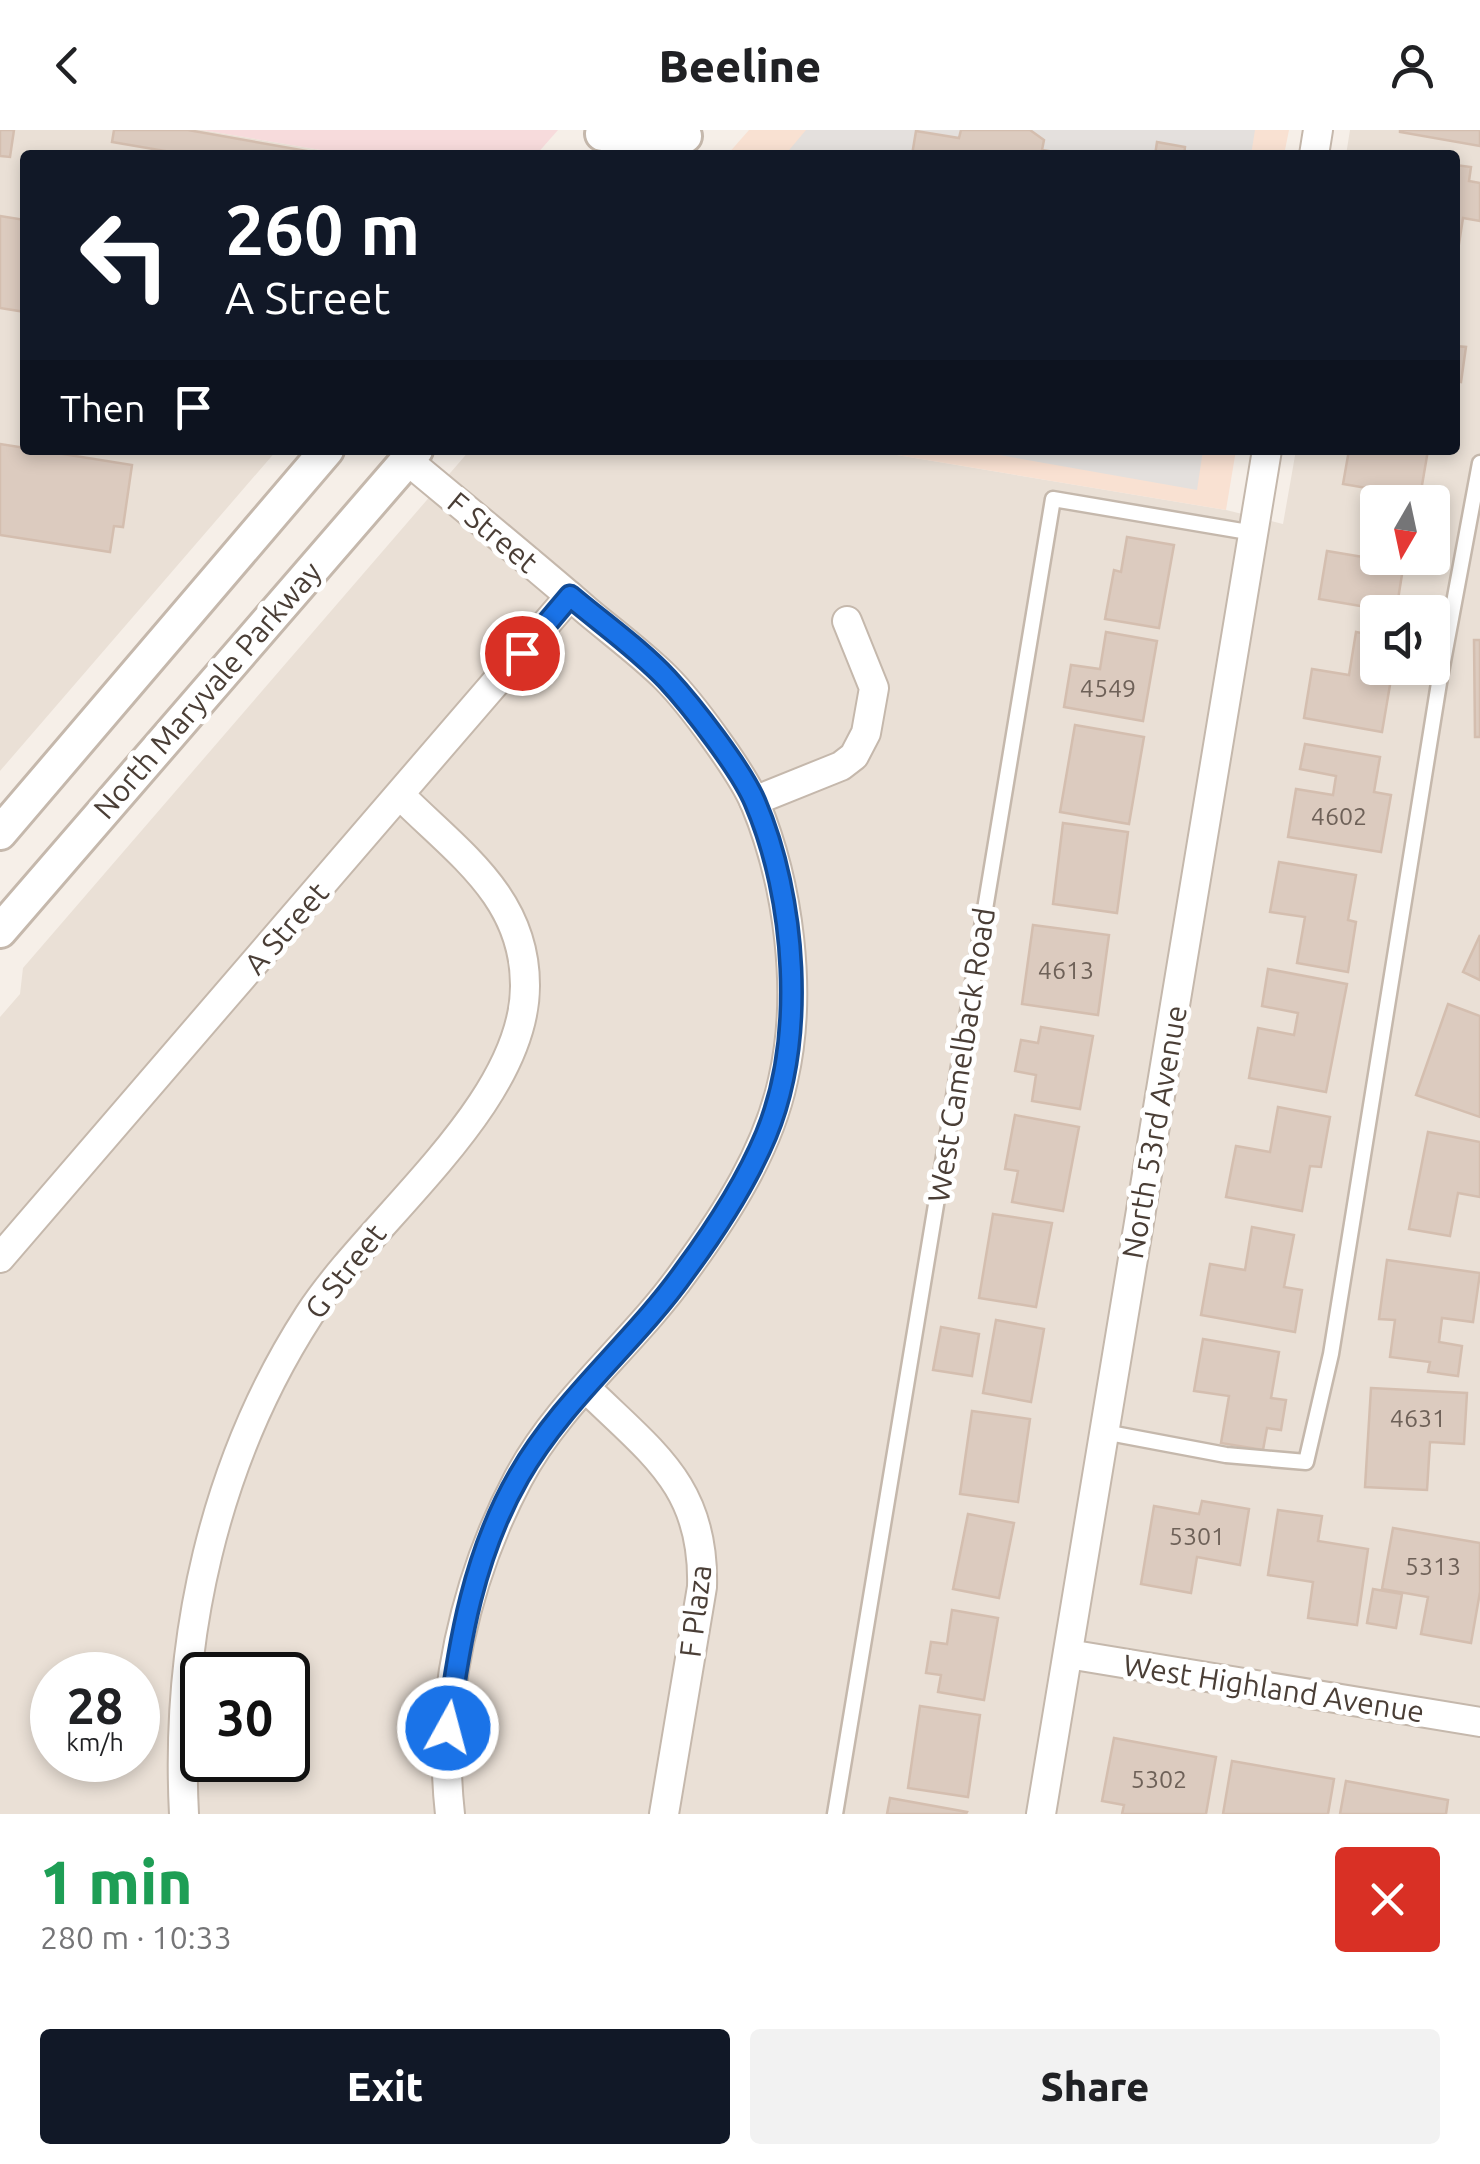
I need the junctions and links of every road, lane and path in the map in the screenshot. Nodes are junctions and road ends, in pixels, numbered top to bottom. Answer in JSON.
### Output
{"nodes":[{"id":1,"x":597,"y":140,"type":"edge"},
{"id":2,"x":682,"y":140,"type":"edge"},
{"id":3,"x":323,"y":455,"type":"edge"},
{"id":4,"x":412,"y":455,"type":"edge"},
{"id":5,"x":1266,"y":455,"type":"edge"},
{"id":6,"x":1480,"y":463,"type":"edge"},
{"id":7,"x":1254,"y":533,"type":"junction"},
{"id":8,"x":570,"y":596,"type":"junction"},
{"id":9,"x":847,"y":622,"type":"dead end"},
{"id":10,"x":401,"y":796,"type":"junction"},
{"id":11,"x":754,"y":801,"type":"junction"},
{"id":12,"x":0,"y":832,"type":"edge"},
{"id":13,"x":0,"y":931,"type":"edge"},
{"id":14,"x":0,"y":1258,"type":"edge"},
{"id":15,"x":586,"y":1388,"type":"junction"},
{"id":16,"x":1103,"y":1432,"type":"junction"},
{"id":17,"x":1068,"y":1654,"type":"junction"},
{"id":18,"x":1480,"y":1722,"type":"edge"},
{"id":19,"x":184,"y":1814,"type":"edge"},
{"id":20,"x":450,"y":1814,"type":"edge"},
{"id":21,"x":664,"y":1814,"type":"edge"},
{"id":22,"x":835,"y":1814,"type":"edge"},
{"id":23,"x":1041,"y":1814,"type":"edge"}],
"edges":[{"from":1,"to":2,"type":"street"},
{"from":3,"to":12,"type":"street","name":"North Maryvale Parkway"},
{"from":4,"to":8,"type":"street","name":"F Street"},
{"from":4,"to":13,"type":"street","name":"North Maryvale Parkway"},
{"from":5,"to":7,"type":"street","name":"North 53rd Avenue"},
{"from":6,"to":16,"type":"lane"},
{"from":7,"to":16,"type":"street","name":"North 53rd Avenue"},
{"from":7,"to":22,"type":"lane","name":"West Camelback Road"},
{"from":8,"to":10,"type":"street","name":"A Street"},
{"from":8,"to":11,"type":"street","name":"F Street"},
{"from":9,"to":11,"type":"street"},
{"from":10,"to":14,"type":"street","name":"A Street"},
{"from":10,"to":19,"type":"street","name":"G Street"},
{"from":11,"to":15,"type":"street","name":"F Street"},
{"from":15,"to":20,"type":"street","name":"F Street"},
{"from":15,"to":21,"type":"street","name":"F Plaza"},
{"from":16,"to":17,"type":"street","name":"North 53rd Avenue"},
{"from":17,"to":18,"type":"street","name":"West Highland Avenue"},
{"from":17,"to":23,"type":"street","name":"North 53rd Avenue"}]}
